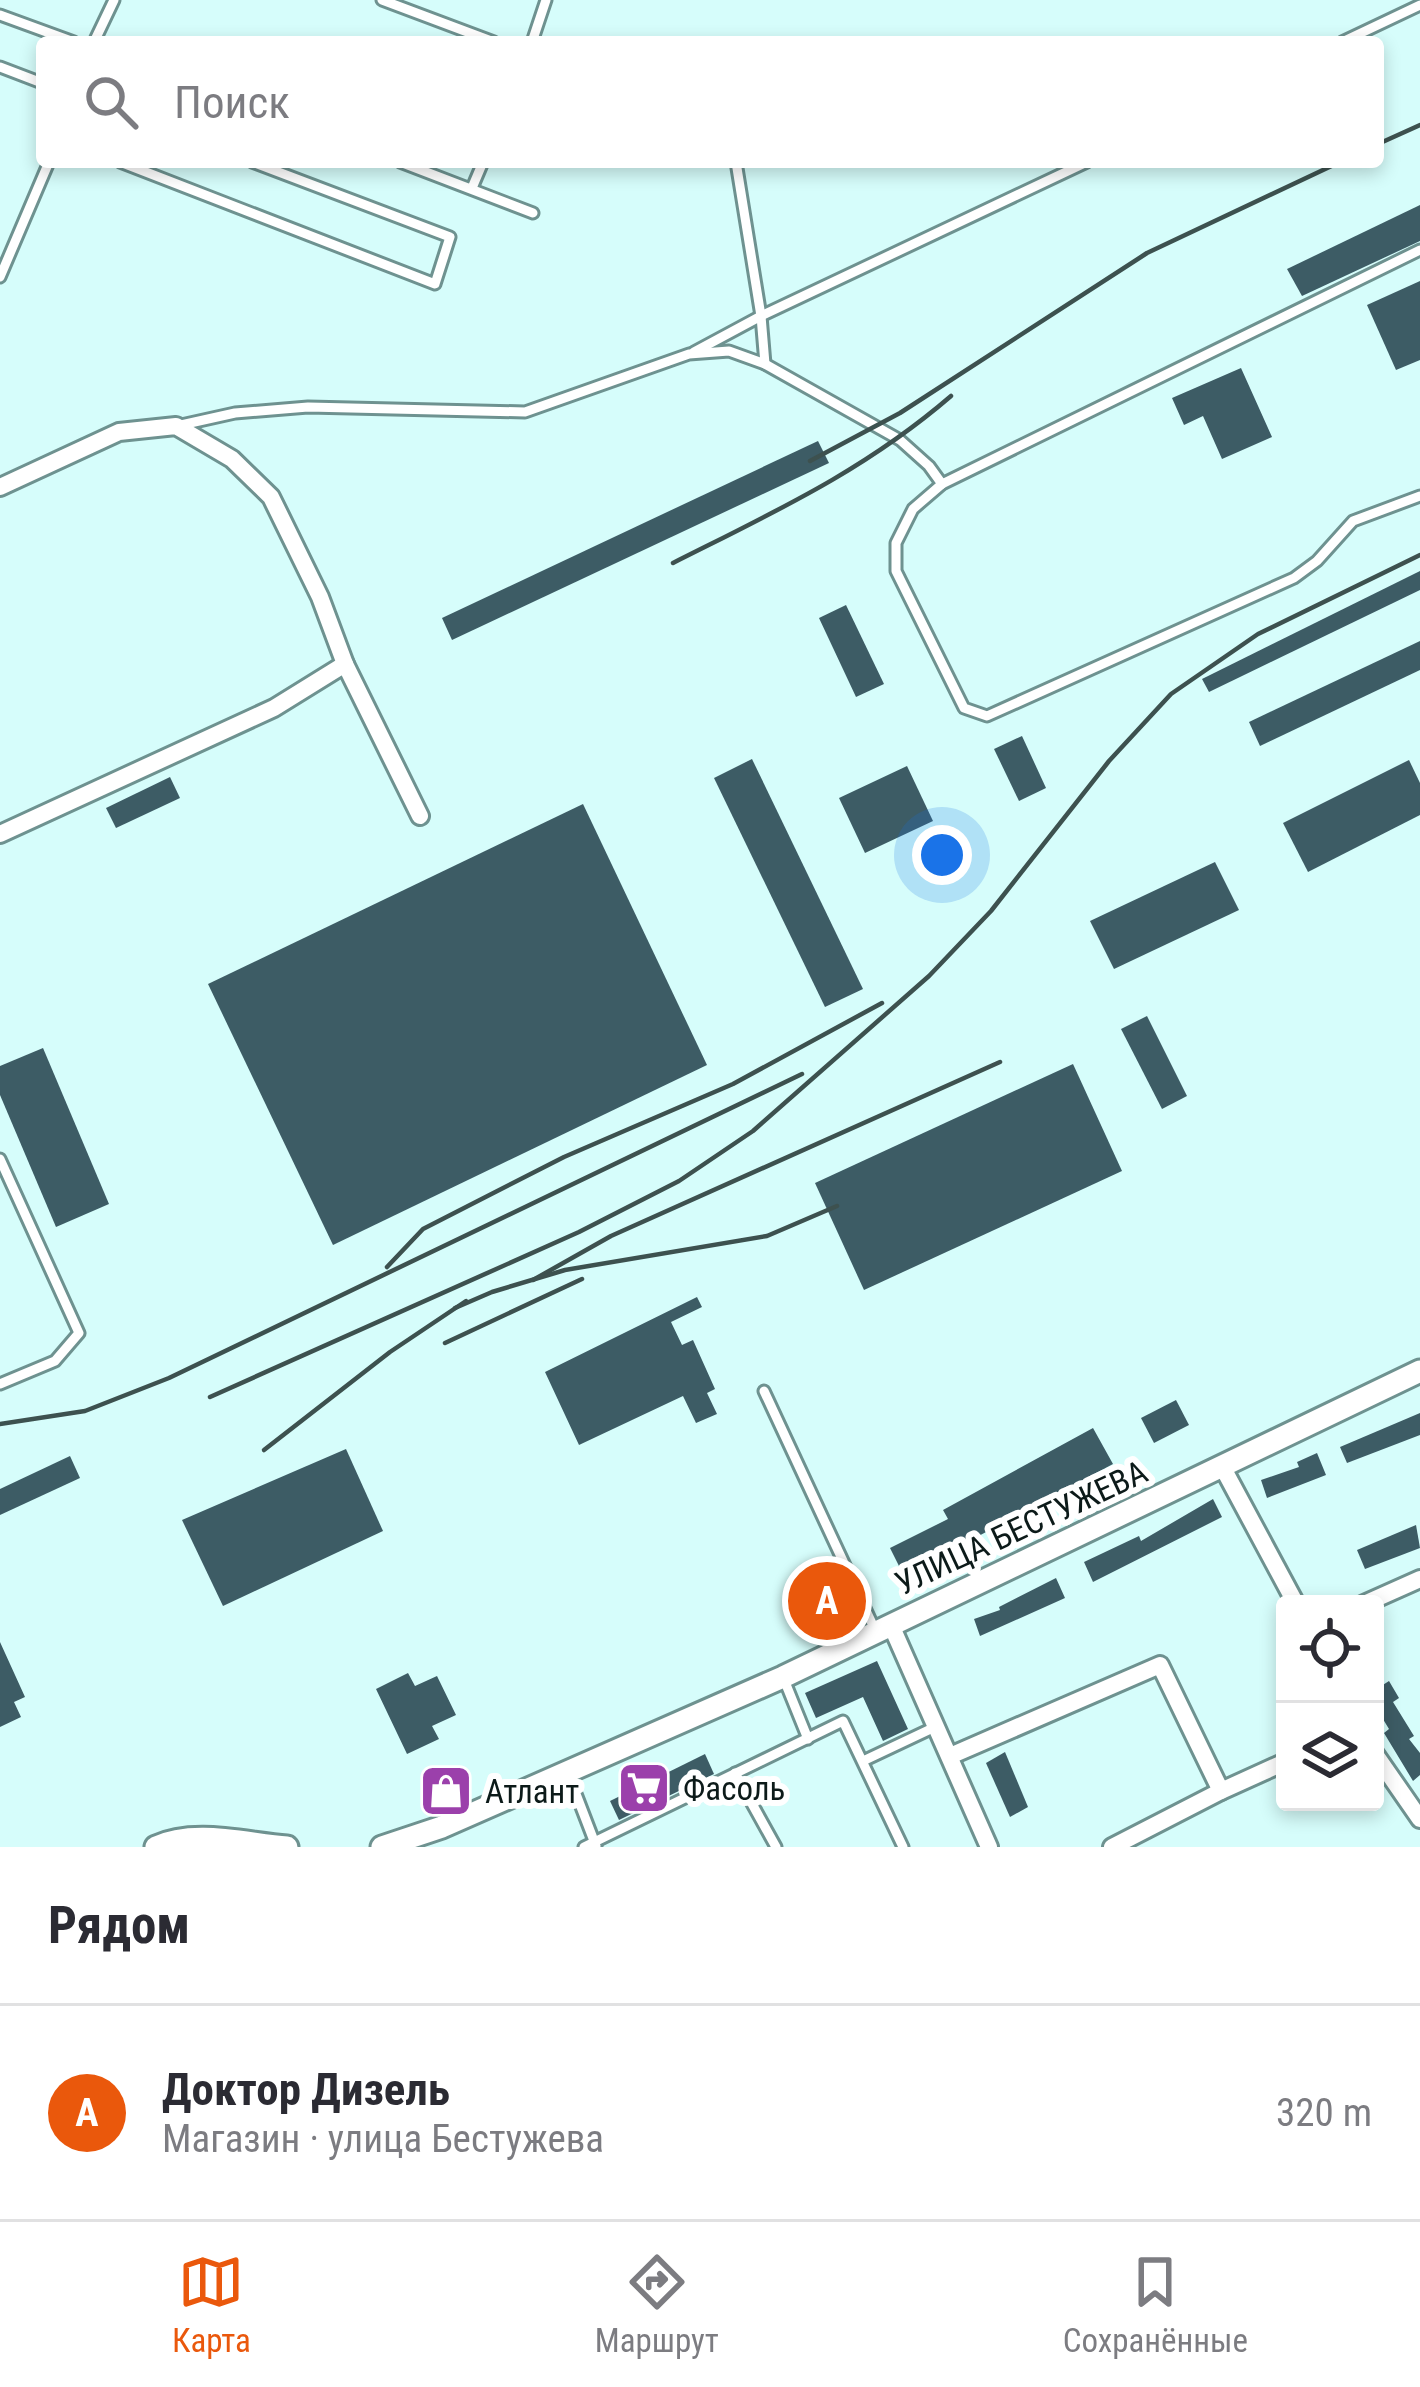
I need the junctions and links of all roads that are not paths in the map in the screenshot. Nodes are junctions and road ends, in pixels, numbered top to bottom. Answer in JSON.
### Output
{"nodes":[{"id":1,"x":114,"y":0,"type":"edge"},
{"id":2,"x":382,"y":0,"type":"edge"},
{"id":3,"x":546,"y":0,"type":"edge"},
{"id":4,"x":1420,"y":5,"type":"edge"},
{"id":5,"x":0,"y":15,"type":"edge"},
{"id":6,"x":58,"y":36,"type":"edge"},
{"id":7,"x":97,"y":36,"type":"edge"},
{"id":8,"x":478,"y":36,"type":"edge"},
{"id":9,"x":534,"y":36,"type":"edge"},
{"id":10,"x":1355,"y":36,"type":"edge"},
{"id":11,"x":0,"y":67,"type":"edge"},
{"id":12,"x":36,"y":81,"type":"edge"},
{"id":13,"x":47,"y":168,"type":"edge"},
{"id":14,"x":135,"y":168,"type":"edge"},
{"id":15,"x":267,"y":168,"type":"edge"},
{"id":16,"x":417,"y":168,"type":"edge"},
{"id":17,"x":480,"y":168,"type":"edge"},
{"id":18,"x":737,"y":168,"type":"edge"},
{"id":19,"x":1074,"y":168,"type":"edge"},
{"id":20,"x":472,"y":188,"type":"junction"},
{"id":21,"x":532,"y":212,"type":"dead end"},
{"id":22,"x":6,"y":248,"type":"edge"},
{"id":23,"x":1420,"y":250,"type":"edge"},
{"id":24,"x":0,"y":278,"type":"edge"},
{"id":25,"x":761,"y":316,"type":"junction"},
{"id":26,"x":689,"y":355,"type":"junction"},
{"id":27,"x":765,"y":364,"type":"junction"},
{"id":28,"x":176,"y":426,"type":"junction"},
{"id":29,"x":942,"y":484,"type":"junction"},
{"id":30,"x":0,"y":487,"type":"edge"},
{"id":31,"x":1420,"y":496,"type":"edge"},
{"id":32,"x":345,"y":664,"type":"junction"},
{"id":33,"x":420,"y":816,"type":"dead end"},
{"id":34,"x":0,"y":834,"type":"edge"},
{"id":35,"x":0,"y":1160,"type":"edge"},
{"id":36,"x":5,"y":1181,"type":"edge"},
{"id":37,"x":1420,"y":1371,"type":"edge"},
{"id":38,"x":0,"y":1384,"type":"edge"},
{"id":39,"x":764,"y":1391,"type":"dead end"},
{"id":40,"x":1222,"y":1468,"type":"junction"},
{"id":41,"x":1420,"y":1579,"type":"edge"},
{"id":42,"x":1291,"y":1595,"type":"edge"},
{"id":43,"x":1384,"y":1595,"type":"edge"},
{"id":44,"x":884,"y":1628,"type":"junction"},
{"id":45,"x":783,"y":1677,"type":"junction"},
{"id":46,"x":934,"y":1727,"type":"junction"},
{"id":47,"x":808,"y":1739,"type":"junction"},
{"id":48,"x":950,"y":1756,"type":"junction"},
{"id":49,"x":862,"y":1761,"type":"junction"},
{"id":50,"x":1276,"y":1766,"type":"edge"},
{"id":51,"x":1384,"y":1767,"type":"edge"},
{"id":52,"x":568,"y":1773,"type":"junction"},
{"id":53,"x":735,"y":1773,"type":"junction"},
{"id":54,"x":1221,"y":1791,"type":"junction"},
{"id":55,"x":1420,"y":1819,"type":"edge"},
{"id":56,"x":236,"y":1845,"type":"edge"},
{"id":57,"x":591,"y":1845,"type":"edge"},
{"id":58,"x":387,"y":1846,"type":"edge"},
{"id":59,"x":156,"y":1847,"type":"edge"},
{"id":60,"x":287,"y":1847,"type":"edge"},
{"id":61,"x":776,"y":1847,"type":"edge"},
{"id":62,"x":903,"y":1847,"type":"edge"},
{"id":63,"x":989,"y":1847,"type":"edge"},
{"id":64,"x":1112,"y":1847,"type":"edge"}],
"edges":[{"from":1,"to":7,"type":"lane"},
{"from":2,"to":8,"type":"lane"},
{"from":3,"to":9,"type":"lane"},
{"from":4,"to":10,"type":"lane"},
{"from":5,"to":6,"type":"lane"},
{"from":11,"to":12,"type":"lane"},
{"from":13,"to":22,"type":"lane"},
{"from":14,"to":15,"type":"lane"},
{"from":16,"to":20,"type":"lane"},
{"from":17,"to":20,"type":"lane"},
{"from":18,"to":25,"type":"lane"},
{"from":19,"to":25,"type":"lane"},
{"from":20,"to":21,"type":"lane"},
{"from":22,"to":24,"type":"lane"},
{"from":23,"to":29,"type":"lane"},
{"from":25,"to":26,"type":"lane"},
{"from":25,"to":27,"type":"lane"},
{"from":26,"to":27,"type":"lane"},
{"from":26,"to":28,"type":"lane"},
{"from":27,"to":29,"type":"lane"},
{"from":28,"to":30,"type":"street"},
{"from":28,"to":32,"type":"street"},
{"from":29,"to":31,"type":"lane"},
{"from":32,"to":33,"type":"street"},
{"from":32,"to":34,"type":"street"},
{"from":35,"to":36,"type":"lane"},
{"from":36,"to":38,"type":"lane"},
{"from":37,"to":40,"type":"street","name":"УЛИЦА БЕСТУЖЕВА"},
{"from":39,"to":44,"type":"lane"},
{"from":40,"to":42,"type":"street"},
{"from":40,"to":44,"type":"street","name":"УЛИЦА БЕСТУЖЕВА"},
{"from":41,"to":43,"type":"street"},
{"from":44,"to":45,"type":"street","name":"УЛИЦА БЕСТУЖЕВА"},
{"from":44,"to":46,"type":"street"},
{"from":45,"to":47,"type":"lane"},
{"from":45,"to":52,"type":"street","name":"УЛИЦА БЕСТУЖЕВА"},
{"from":46,"to":48,"type":"street"},
{"from":46,"to":49,"type":"lane"},
{"from":47,"to":49,"type":"lane"},
{"from":47,"to":53,"type":"lane"},
{"from":48,"to":54,"type":"street"},
{"from":48,"to":63,"type":"street"},
{"from":49,"to":62,"type":"lane"},
{"from":50,"to":54,"type":"street"},
{"from":51,"to":55,"type":"street"},
{"from":52,"to":57,"type":"lane"},
{"from":52,"to":58,"type":"street","name":"УЛИЦА БЕСТУЖЕВА"},
{"from":53,"to":57,"type":"lane"},
{"from":53,"to":61,"type":"lane"},
{"from":54,"to":64,"type":"street"},
{"from":56,"to":59,"type":"street"},
{"from":56,"to":60,"type":"street"}]}
